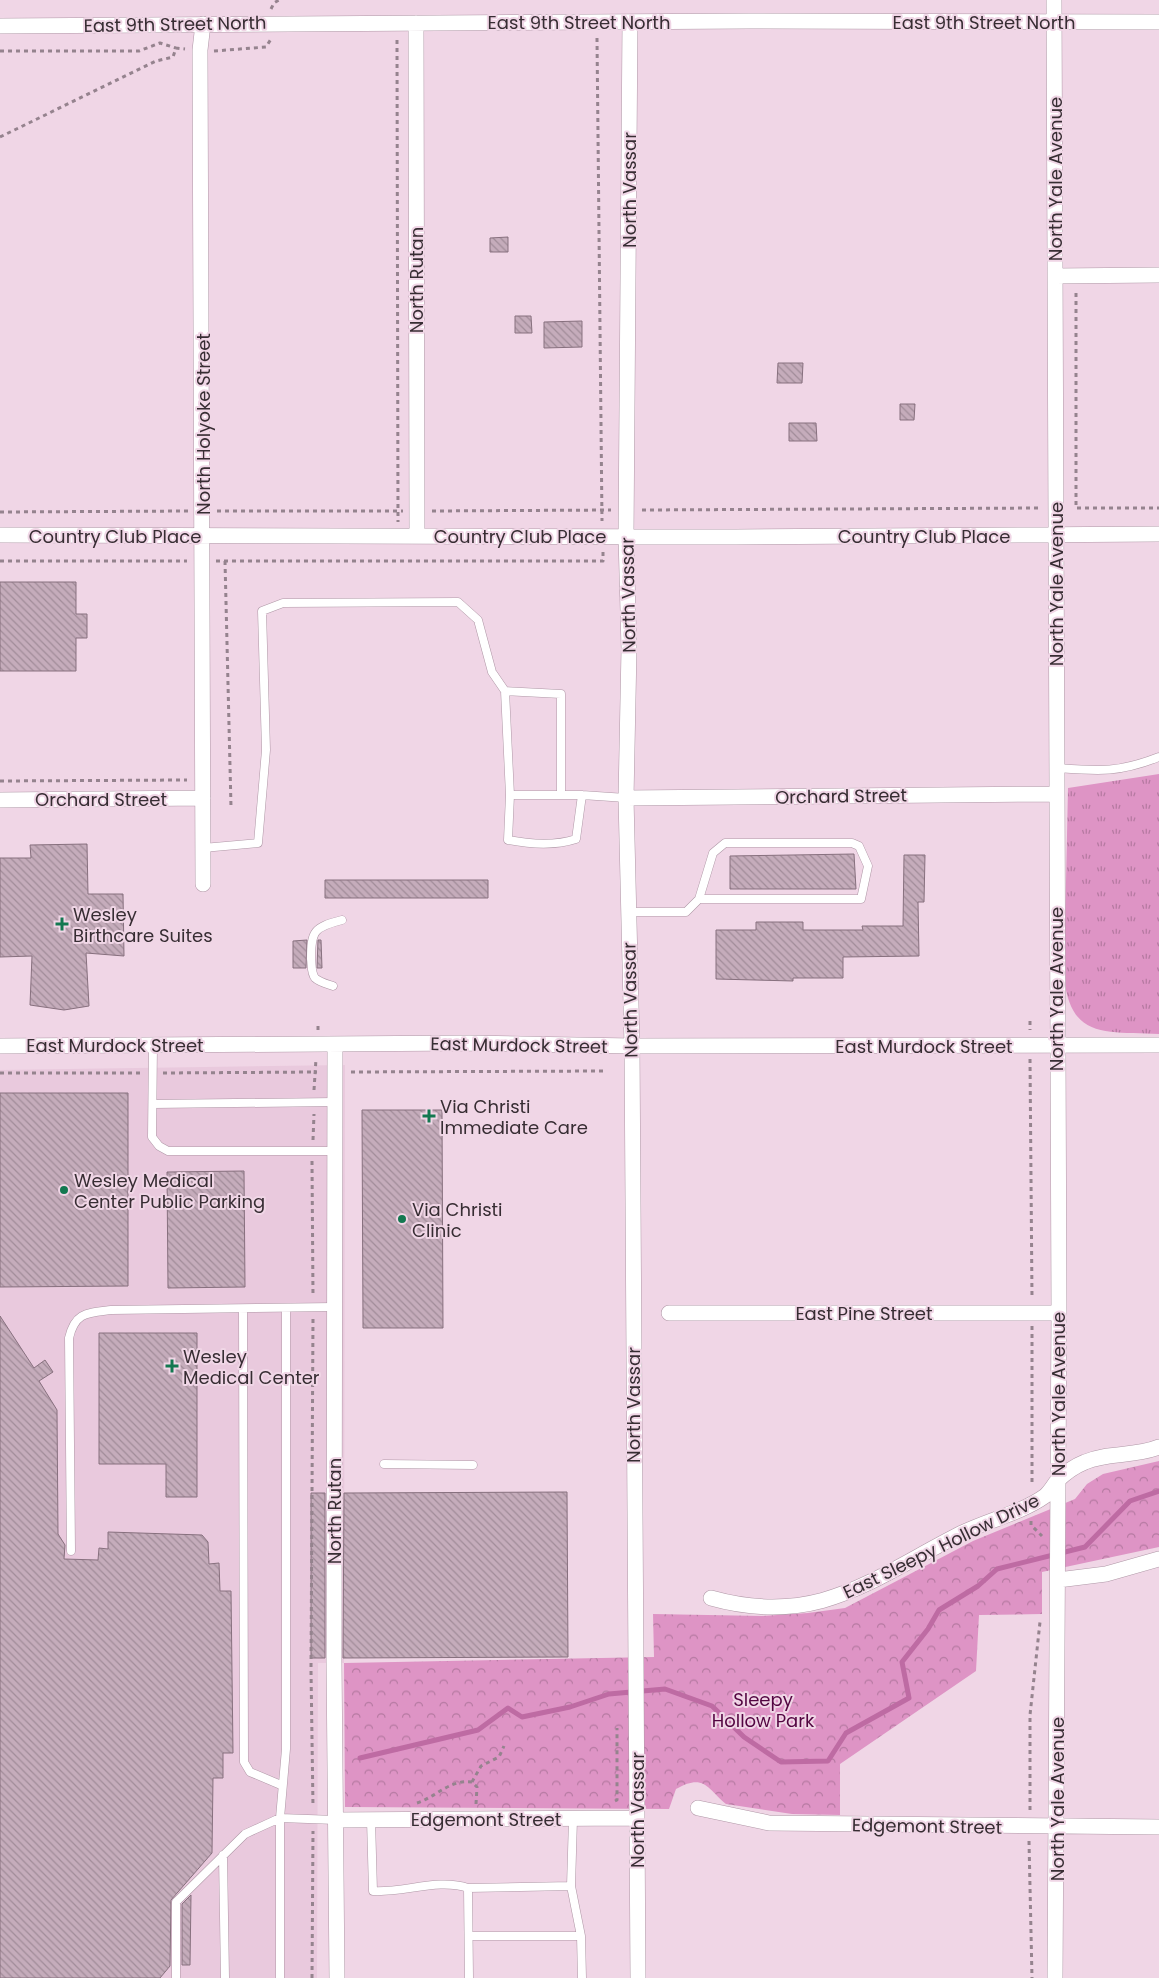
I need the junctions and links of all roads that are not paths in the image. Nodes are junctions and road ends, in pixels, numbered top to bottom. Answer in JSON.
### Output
{"nodes":[{"id":1,"x":1054,"y":0,"type":"edge"},
{"id":2,"x":630,"y":22,"type":"junction"},
{"id":3,"x":1054,"y":22,"type":"junction"},
{"id":4,"x":1159,"y":22,"type":"edge"},
{"id":5,"x":416,"y":23,"type":"junction"},
{"id":6,"x":203,"y":24,"type":"junction"},
{"id":7,"x":0,"y":26,"type":"edge"},
{"id":8,"x":1159,"y":275,"type":"edge"},
{"id":9,"x":1055,"y":276,"type":"junction"},
{"id":10,"x":1159,"y":534,"type":"edge"},
{"id":11,"x":1056,"y":535,"type":"junction"},
{"id":12,"x":0,"y":536,"type":"edge"},
{"id":13,"x":204,"y":536,"type":"junction"},
{"id":14,"x":417,"y":536,"type":"junction"},
{"id":15,"x":626,"y":536,"type":"junction"},
{"id":16,"x":505,"y":691,"type":"junction"},
{"id":17,"x":1159,"y":757,"type":"edge"},
{"id":18,"x":1056,"y":768,"type":"junction"},
{"id":19,"x":1056,"y":794,"type":"junction"},
{"id":20,"x":510,"y":795,"type":"junction"},
{"id":21,"x":561,"y":795,"type":"junction"},
{"id":22,"x":582,"y":795,"type":"junction"},
{"id":23,"x":203,"y":798,"type":"junction"},
{"id":24,"x":626,"y":798,"type":"junction"},
{"id":25,"x":0,"y":800,"type":"edge"},
{"id":26,"x":203,"y":848,"type":"junction"},
{"id":27,"x":204,"y":884,"type":"dead end"},
{"id":28,"x":699,"y":899,"type":"junction"},
{"id":29,"x":628,"y":912,"type":"junction"},
{"id":30,"x":342,"y":920,"type":"dead end"},
{"id":31,"x":333,"y":986,"type":"dead end"},
{"id":32,"x":153,"y":1045,"type":"junction"},
{"id":33,"x":335,"y":1045,"type":"junction"},
{"id":34,"x":1159,"y":1045,"type":"edge"},
{"id":35,"x":0,"y":1046,"type":"edge"},
{"id":36,"x":632,"y":1046,"type":"junction"},
{"id":37,"x":1056,"y":1046,"type":"junction"},
{"id":38,"x":335,"y":1102,"type":"junction"},
{"id":39,"x":153,"y":1104,"type":"junction"},
{"id":40,"x":334,"y":1151,"type":"junction"},
{"id":41,"x":286,"y":1308,"type":"junction"},
{"id":42,"x":334,"y":1308,"type":"junction"},
{"id":43,"x":243,"y":1309,"type":"junction"},
{"id":44,"x":669,"y":1313,"type":"dead end"},
{"id":45,"x":1059,"y":1313,"type":"junction"},
{"id":46,"x":1159,"y":1447,"type":"edge"},
{"id":47,"x":384,"y":1464,"type":"dead end"},
{"id":48,"x":473,"y":1465,"type":"dead end"},
{"id":49,"x":1058,"y":1480,"type":"junction"},
{"id":50,"x":71,"y":1551,"type":"dead end"},
{"id":51,"x":1159,"y":1558,"type":"edge"},
{"id":52,"x":1058,"y":1577,"type":"junction"},
{"id":53,"x":711,"y":1598,"type":"dead end"},
{"id":54,"x":281,"y":1785,"type":"junction"},
{"id":55,"x":698,"y":1808,"type":"dead end"},
{"id":56,"x":280,"y":1818,"type":"junction"},
{"id":57,"x":637,"y":1818,"type":"junction"},
{"id":58,"x":573,"y":1819,"type":"junction"},
{"id":59,"x":336,"y":1820,"type":"junction"},
{"id":60,"x":371,"y":1820,"type":"junction"},
{"id":61,"x":1057,"y":1827,"type":"junction"},
{"id":62,"x":1159,"y":1827,"type":"edge"},
{"id":63,"x":224,"y":1855,"type":"junction"},
{"id":64,"x":571,"y":1886,"type":"junction"},
{"id":65,"x":468,"y":1888,"type":"junction"},
{"id":66,"x":469,"y":1936,"type":"junction"},
{"id":67,"x":581,"y":1936,"type":"junction"},
{"id":68,"x":176,"y":1978,"type":"edge"},
{"id":69,"x":224,"y":1978,"type":"edge"},
{"id":70,"x":280,"y":1978,"type":"edge"},
{"id":71,"x":337,"y":1978,"type":"edge"},
{"id":72,"x":469,"y":1978,"type":"edge"},
{"id":73,"x":582,"y":1978,"type":"edge"},
{"id":74,"x":638,"y":1978,"type":"edge"},
{"id":75,"x":1055,"y":1978,"type":"edge"}],
"edges":[{"from":1,"to":3,"type":"street","name":"North Yale Avenue"},
{"from":2,"to":3,"type":"street","name":"East 9th Street North"},
{"from":2,"to":5,"type":"street","name":"East 9th Street North"},
{"from":2,"to":15,"type":"street","name":"North Vassar"},
{"from":3,"to":4,"type":"street","name":"East 9th Street North"},
{"from":3,"to":9,"type":"street","name":"North Yale Avenue"},
{"from":5,"to":6,"type":"street","name":"East 9th Street North"},
{"from":5,"to":14,"type":"street","name":"North Rutan"},
{"from":6,"to":7,"type":"street","name":"East 9th Street North"},
{"from":6,"to":13,"type":"street","name":"North Holyoke Street"},
{"from":8,"to":9,"type":"street"},
{"from":9,"to":11,"type":"street","name":"North Yale Avenue"},
{"from":10,"to":11,"type":"street","name":"Country Club Place"},
{"from":11,"to":15,"type":"street","name":"Country Club Place"},
{"from":11,"to":18,"type":"street","name":"North Yale Avenue"},
{"from":12,"to":13,"type":"street","name":"Country Club Place"},
{"from":13,"to":14,"type":"street","name":"Country Club Place"},
{"from":13,"to":23,"type":"street","name":"North Holyoke Street"},
{"from":14,"to":15,"type":"street","name":"Country Club Place"},
{"from":15,"to":24,"type":"street","name":"North Vassar"},
{"from":16,"to":20,"type":"lane"},
{"from":16,"to":21,"type":"lane"},
{"from":16,"to":26,"type":"lane"},
{"from":17,"to":18,"type":"lane"},
{"from":18,"to":19,"type":"street","name":"North Yale Avenue"},
{"from":19,"to":24,"type":"street","name":"Orchard Street"},
{"from":19,"to":37,"type":"street","name":"North Yale Avenue"},
{"from":20,"to":21,"type":"lane"},
{"from":20,"to":22,"type":"lane"},
{"from":21,"to":22,"type":"lane"},
{"from":22,"to":24,"type":"lane"},
{"from":23,"to":25,"type":"street","name":"Orchard Street"},
{"from":23,"to":26,"type":"street","name":"North Holyoke Street"},
{"from":24,"to":29,"type":"street","name":"North Vassar"},
{"from":26,"to":27,"type":"street","name":"North Holyoke Street"},
{"from":28,"to":28,"type":"lane"},
{"from":28,"to":29,"type":"lane"},
{"from":29,"to":36,"type":"street","name":"North Vassar"},
{"from":30,"to":31,"type":"lane"},
{"from":32,"to":33,"type":"street","name":"East Murdock Street"},
{"from":32,"to":35,"type":"street","name":"East Murdock Street"},
{"from":32,"to":39,"type":"lane"},
{"from":33,"to":36,"type":"street","name":"East Murdock Street"},
{"from":33,"to":38,"type":"street","name":"North Rutan"},
{"from":34,"to":37,"type":"street","name":"East Murdock Street"},
{"from":36,"to":37,"type":"street","name":"East Murdock Street"},
{"from":36,"to":57,"type":"street","name":"North Vassar"},
{"from":37,"to":45,"type":"street","name":"North Yale Avenue"},
{"from":38,"to":39,"type":"lane"},
{"from":38,"to":40,"type":"street","name":"North Rutan"},
{"from":39,"to":40,"type":"lane"},
{"from":40,"to":42,"type":"street","name":"North Rutan"},
{"from":41,"to":42,"type":"lane"},
{"from":41,"to":43,"type":"lane"},
{"from":41,"to":54,"type":"lane"},
{"from":42,"to":59,"type":"street","name":"North Rutan"},
{"from":43,"to":50,"type":"lane"},
{"from":43,"to":54,"type":"lane"},
{"from":44,"to":45,"type":"street","name":"East Pine Street"},
{"from":45,"to":49,"type":"street","name":"North Yale Avenue"},
{"from":46,"to":49,"type":"street","name":"East Sleepy Hollow Drive"},
{"from":47,"to":48,"type":"lane"},
{"from":49,"to":52,"type":"street","name":"North Yale Avenue"},
{"from":49,"to":53,"type":"street","name":"East Sleepy Hollow Drive"},
{"from":51,"to":52,"type":"street"},
{"from":52,"to":61,"type":"street","name":"North Yale Avenue"},
{"from":54,"to":56,"type":"lane"},
{"from":55,"to":61,"type":"street","name":"Edgemont Street"},
{"from":56,"to":59,"type":"lane"},
{"from":56,"to":63,"type":"lane"},
{"from":56,"to":70,"type":"lane"},
{"from":57,"to":58,"type":"street","name":"Edgemont Street"},
{"from":57,"to":74,"type":"street","name":"North Vassar"},
{"from":58,"to":60,"type":"street","name":"Edgemont Street"},
{"from":58,"to":64,"type":"lane"},
{"from":59,"to":60,"type":"street","name":"Edgemont Street"},
{"from":59,"to":71,"type":"street","name":"North Rutan"},
{"from":60,"to":65,"type":"lane"},
{"from":61,"to":62,"type":"street","name":"Edgemont Street"},
{"from":61,"to":75,"type":"street","name":"North Yale Avenue"},
{"from":63,"to":68,"type":"lane"},
{"from":63,"to":69,"type":"lane"},
{"from":64,"to":65,"type":"lane"},
{"from":64,"to":67,"type":"lane"},
{"from":65,"to":66,"type":"lane"},
{"from":66,"to":67,"type":"lane"},
{"from":66,"to":72,"type":"lane"},
{"from":67,"to":73,"type":"lane"}]}
